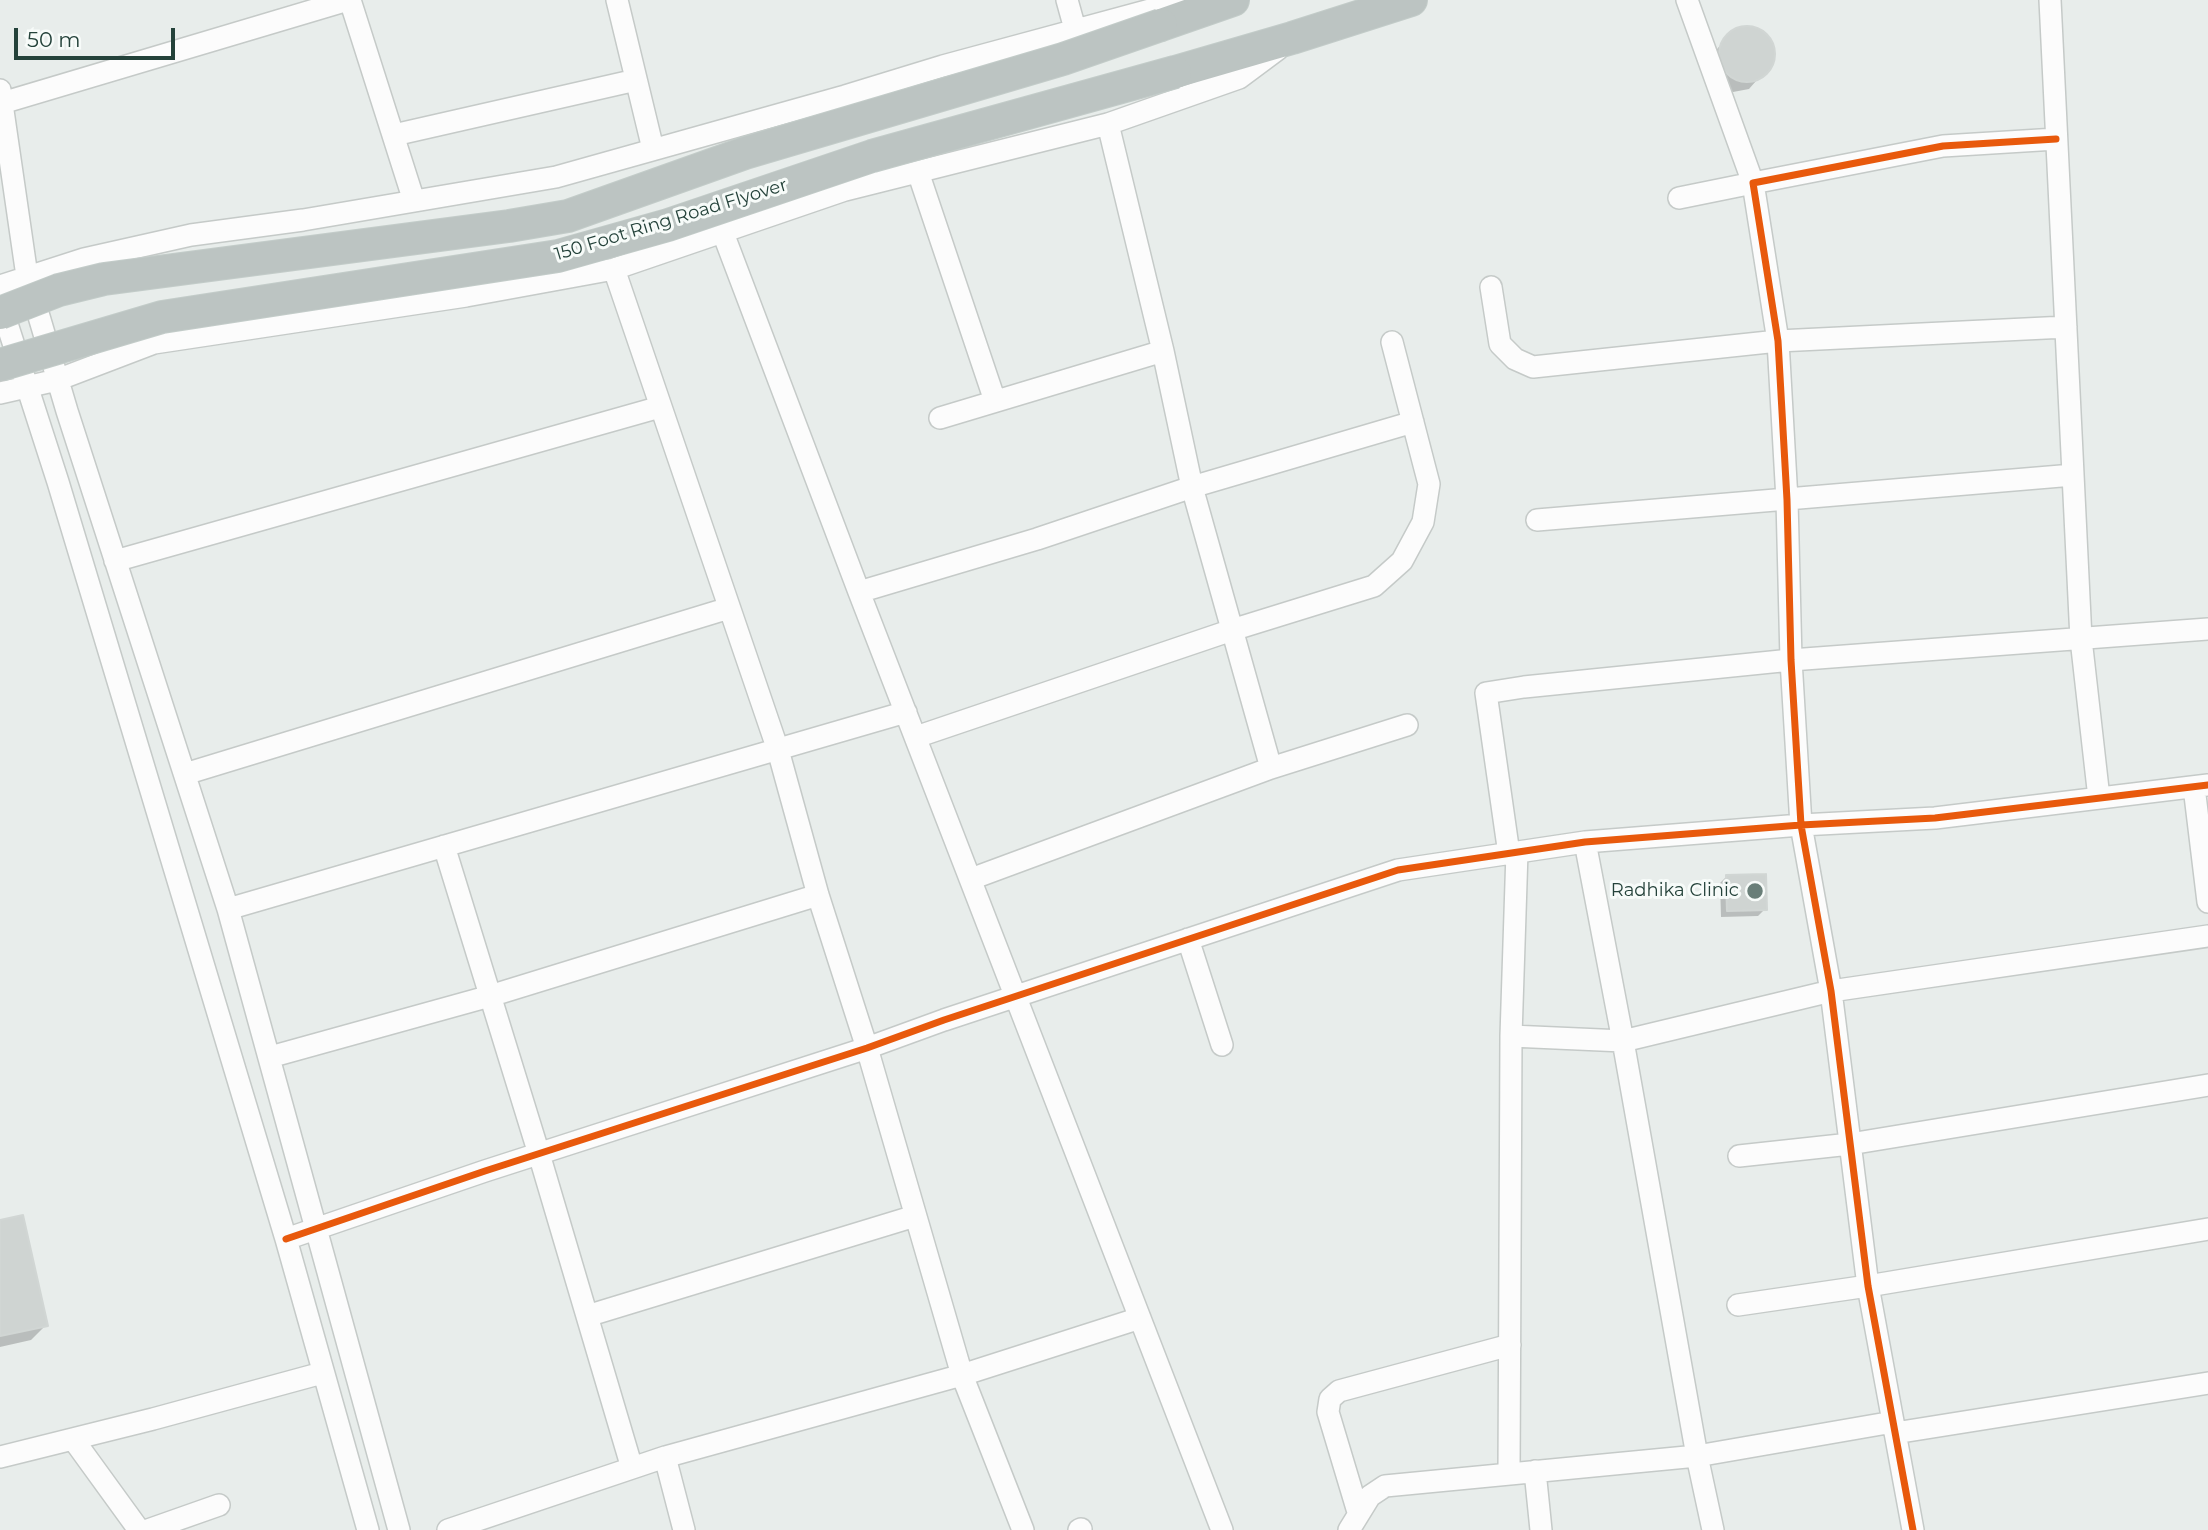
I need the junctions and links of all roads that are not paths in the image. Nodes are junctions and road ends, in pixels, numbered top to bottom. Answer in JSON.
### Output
{"nodes":[{"id":1,"x":349,"y":0,"type":"edge"},
{"id":2,"x":617,"y":0,"type":"edge"},
{"id":3,"x":1067,"y":0,"type":"edge"},
{"id":4,"x":1187,"y":0,"type":"edge"},
{"id":5,"x":1233,"y":0,"type":"edge"},
{"id":6,"x":1411,"y":0,"type":"edge"},
{"id":7,"x":1687,"y":0,"type":"edge"},
{"id":8,"x":2050,"y":0,"type":"edge"},
{"id":9,"x":1075,"y":29,"type":"junction"},
{"id":10,"x":1292,"y":38,"type":"junction"},
{"id":11,"x":636,"y":80,"type":"junction"},
{"id":12,"x":1,"y":97,"type":"edge"},
{"id":13,"x":1108,"y":124,"type":"junction"},
{"id":14,"x":394,"y":135,"type":"junction"},
{"id":15,"x":2056,"y":139,"type":"junction"},
{"id":16,"x":653,"y":149,"type":"junction"},
{"id":17,"x":918,"y":172,"type":"junction"},
{"id":18,"x":1753,"y":183,"type":"junction"},
{"id":19,"x":1679,"y":198,"type":"dead end"},
{"id":20,"x":415,"y":201,"type":"junction"},
{"id":21,"x":723,"y":233,"type":"junction"},
{"id":22,"x":614,"y":269,"type":"junction"},
{"id":23,"x":27,"y":276,"type":"junction"},
{"id":24,"x":0,"y":286,"type":"edge"},
{"id":25,"x":1491,"y":287,"type":"dead end"},
{"id":26,"x":0,"y":302,"type":"edge"},
{"id":27,"x":0,"y":313,"type":"edge"},
{"id":28,"x":2066,"y":327,"type":"junction"},
{"id":29,"x":1778,"y":341,"type":"junction"},
{"id":30,"x":1392,"y":342,"type":"dead end"},
{"id":31,"x":1163,"y":351,"type":"junction"},
{"id":32,"x":0,"y":365,"type":"edge"},
{"id":33,"x":57,"y":380,"type":"junction"},
{"id":34,"x":27,"y":388,"type":"junction"},
{"id":35,"x":0,"y":393,"type":"edge"},
{"id":36,"x":995,"y":401,"type":"junction"},
{"id":37,"x":660,"y":407,"type":"junction"},
{"id":38,"x":940,"y":418,"type":"dead end"},
{"id":39,"x":1413,"y":422,"type":"junction"},
{"id":40,"x":2073,"y":475,"type":"junction"},
{"id":41,"x":1192,"y":487,"type":"junction"},
{"id":42,"x":1787,"y":500,"type":"junction"},
{"id":43,"x":1537,"y":520,"type":"dead end"},
{"id":44,"x":116,"y":561,"type":"junction"},
{"id":45,"x":859,"y":592,"type":"junction"},
{"id":46,"x":729,"y":608,"type":"junction"},
{"id":47,"x":2208,"y":629,"type":"edge"},
{"id":48,"x":1232,"y":630,"type":"junction"},
{"id":49,"x":2081,"y":639,"type":"junction"},
{"id":50,"x":1791,"y":660,"type":"junction"},
{"id":51,"x":906,"y":712,"type":"junction"},
{"id":52,"x":1407,"y":725,"type":"dead end"},
{"id":53,"x":916,"y":737,"type":"junction"},
{"id":54,"x":778,"y":750,"type":"junction"},
{"id":55,"x":1271,"y":768,"type":"junction"},
{"id":56,"x":185,"y":774,"type":"junction"},
{"id":57,"x":2201,"y":786,"type":"edge"},
{"id":58,"x":2099,"y":798,"type":"junction"},
{"id":59,"x":1801,"y":825,"type":"junction"},
{"id":60,"x":1585,"y":842,"type":"junction"},
{"id":61,"x":444,"y":846,"type":"junction"},
{"id":62,"x":1513,"y":853,"type":"junction"},
{"id":63,"x":971,"y":879,"type":"junction"},
{"id":64,"x":818,"y":895,"type":"junction"},
{"id":65,"x":2208,"y":902,"type":"edge"},
{"id":66,"x":228,"y":909,"type":"junction"},
{"id":67,"x":2208,"y":936,"type":"edge"},
{"id":68,"x":1188,"y":939,"type":"junction"},
{"id":69,"x":1830,"y":991,"type":"junction"},
{"id":70,"x":490,"y":996,"type":"junction"},
{"id":71,"x":1016,"y":996,"type":"junction"},
{"id":72,"x":1511,"y":1036,"type":"junction"},
{"id":73,"x":1623,"y":1041,"type":"junction"},
{"id":74,"x":1222,"y":1045,"type":"dead end"},
{"id":75,"x":867,"y":1048,"type":"junction"},
{"id":76,"x":270,"y":1057,"type":"junction"},
{"id":77,"x":2208,"y":1086,"type":"edge"},
{"id":78,"x":1850,"y":1144,"type":"junction"},
{"id":79,"x":539,"y":1154,"type":"junction"},
{"id":80,"x":1739,"y":1156,"type":"dead end"},
{"id":81,"x":915,"y":1216,"type":"junction"},
{"id":82,"x":317,"y":1228,"type":"junction"},
{"id":83,"x":2208,"y":1229,"type":"edge"},
{"id":84,"x":286,"y":1239,"type":"junction"},
{"id":85,"x":1868,"y":1286,"type":"junction"},
{"id":86,"x":1738,"y":1305,"type":"dead end"},
{"id":87,"x":587,"y":1316,"type":"junction"},
{"id":88,"x":1140,"y":1318,"type":"junction"},
{"id":89,"x":1510,"y":1345,"type":"junction"},
{"id":90,"x":322,"y":1373,"type":"junction"},
{"id":91,"x":962,"y":1375,"type":"junction"},
{"id":92,"x":2208,"y":1383,"type":"edge"},
{"id":93,"x":1894,"y":1428,"type":"junction"},
{"id":94,"x":73,"y":1439,"type":"junction"},
{"id":95,"x":1696,"y":1456,"type":"junction"},
{"id":96,"x":0,"y":1457,"type":"edge"},
{"id":97,"x":665,"y":1457,"type":"junction"},
{"id":98,"x":632,"y":1468,"type":"junction"},
{"id":99,"x":1535,"y":1471,"type":"junction"},
{"id":100,"x":1509,"y":1474,"type":"junction"},
{"id":101,"x":219,"y":1505,"type":"dead end"},
{"id":102,"x":1353,"y":1521,"type":"edge"},
{"id":103,"x":139,"y":1530,"type":"edge"},
{"id":104,"x":148,"y":1530,"type":"edge"},
{"id":105,"x":368,"y":1530,"type":"edge"},
{"id":106,"x":399,"y":1530,"type":"edge"},
{"id":107,"x":448,"y":1530,"type":"edge"},
{"id":108,"x":684,"y":1530,"type":"edge"},
{"id":109,"x":1023,"y":1530,"type":"edge"},
{"id":110,"x":1222,"y":1530,"type":"edge"},
{"id":111,"x":1541,"y":1530,"type":"edge"},
{"id":112,"x":1713,"y":1530,"type":"edge"},
{"id":113,"x":1913,"y":1530,"type":"edge"}],
"edges":[{"from":1,"to":12,"type":"street"},
{"from":1,"to":14,"type":"street"},
{"from":2,"to":11,"type":"street"},
{"from":3,"to":9,"type":"street"},
{"from":4,"to":9,"type":"street"},
{"from":5,"to":27,"type":"highway","name":"150 Foot Ring Road Flyover","bridge":true},
{"from":6,"to":10,"type":"highway","name":"150 Foot Ring Road Flyover"},
{"from":7,"to":18,"type":"street"},
{"from":8,"to":15,"type":"street"},
{"from":9,"to":16,"type":"street"},
{"from":10,"to":13,"type":"street"},
{"from":10,"to":32,"type":"highway","name":"150 Foot Ring Road Flyover","bridge":true},
{"from":11,"to":14,"type":"street"},
{"from":11,"to":16,"type":"street"},
{"from":12,"to":23,"type":"street"},
{"from":13,"to":17,"type":"street"},
{"from":13,"to":31,"type":"street"},
{"from":14,"to":20,"type":"street"},
{"from":15,"to":18,"type":"street"},
{"from":15,"to":28,"type":"street"},
{"from":16,"to":20,"type":"street"},
{"from":17,"to":21,"type":"street"},
{"from":17,"to":36,"type":"street"},
{"from":18,"to":19,"type":"street"},
{"from":18,"to":29,"type":"street"},
{"from":20,"to":23,"type":"street"},
{"from":21,"to":22,"type":"street"},
{"from":21,"to":45,"type":"street"},
{"from":22,"to":33,"type":"street"},
{"from":22,"to":37,"type":"street"},
{"from":23,"to":24,"type":"street"},
{"from":23,"to":33,"type":"street"},
{"from":25,"to":29,"type":"street"},
{"from":26,"to":34,"type":"street"},
{"from":28,"to":29,"type":"street"},
{"from":28,"to":40,"type":"street"},
{"from":29,"to":42,"type":"street"},
{"from":30,"to":39,"type":"street"},
{"from":31,"to":36,"type":"street"},
{"from":31,"to":41,"type":"street"},
{"from":33,"to":34,"type":"street"},
{"from":33,"to":44,"type":"street"},
{"from":34,"to":35,"type":"street"},
{"from":34,"to":84,"type":"street"},
{"from":36,"to":38,"type":"street"},
{"from":37,"to":44,"type":"street"},
{"from":37,"to":46,"type":"street"},
{"from":39,"to":41,"type":"street"},
{"from":39,"to":48,"type":"street"},
{"from":40,"to":42,"type":"street"},
{"from":40,"to":49,"type":"street"},
{"from":41,"to":45,"type":"street"},
{"from":41,"to":48,"type":"street"},
{"from":42,"to":43,"type":"street"},
{"from":42,"to":50,"type":"street"},
{"from":44,"to":56,"type":"street"},
{"from":45,"to":51,"type":"street"},
{"from":46,"to":54,"type":"street"},
{"from":46,"to":56,"type":"street"},
{"from":47,"to":49,"type":"street"},
{"from":48,"to":53,"type":"street"},
{"from":48,"to":55,"type":"street"},
{"from":49,"to":50,"type":"street"},
{"from":49,"to":58,"type":"street"},
{"from":50,"to":59,"type":"street"},
{"from":50,"to":62,"type":"street"},
{"from":51,"to":53,"type":"street"},
{"from":51,"to":54,"type":"street"},
{"from":52,"to":55,"type":"street"},
{"from":53,"to":63,"type":"street"},
{"from":54,"to":61,"type":"street"},
{"from":54,"to":64,"type":"street"},
{"from":55,"to":63,"type":"street"},
{"from":56,"to":66,"type":"street"},
{"from":57,"to":58,"type":"street"},
{"from":57,"to":65,"type":"street"},
{"from":58,"to":59,"type":"street"},
{"from":59,"to":60,"type":"street"},
{"from":59,"to":69,"type":"street"},
{"from":60,"to":62,"type":"street"},
{"from":60,"to":73,"type":"street"},
{"from":61,"to":66,"type":"street"},
{"from":61,"to":70,"type":"street"},
{"from":62,"to":68,"type":"street"},
{"from":62,"to":72,"type":"street"},
{"from":63,"to":71,"type":"street"},
{"from":64,"to":70,"type":"street"},
{"from":64,"to":75,"type":"street"},
{"from":66,"to":76,"type":"street"},
{"from":67,"to":69,"type":"street"},
{"from":68,"to":71,"type":"street"},
{"from":68,"to":74,"type":"street"},
{"from":69,"to":73,"type":"street"},
{"from":69,"to":78,"type":"street"},
{"from":70,"to":76,"type":"street"},
{"from":70,"to":79,"type":"street"},
{"from":71,"to":75,"type":"street"},
{"from":71,"to":88,"type":"street"},
{"from":72,"to":73,"type":"street"},
{"from":72,"to":89,"type":"street"},
{"from":73,"to":95,"type":"street"},
{"from":75,"to":79,"type":"street"},
{"from":75,"to":81,"type":"street"},
{"from":76,"to":82,"type":"street"},
{"from":77,"to":78,"type":"street"},
{"from":78,"to":80,"type":"street"},
{"from":78,"to":85,"type":"street"},
{"from":79,"to":82,"type":"street"},
{"from":79,"to":87,"type":"street"},
{"from":81,"to":87,"type":"street"},
{"from":81,"to":91,"type":"street"},
{"from":82,"to":84,"type":"street"},
{"from":82,"to":106,"type":"street"},
{"from":83,"to":85,"type":"street"},
{"from":84,"to":90,"type":"street"},
{"from":85,"to":86,"type":"street"},
{"from":85,"to":93,"type":"street"},
{"from":87,"to":98,"type":"street"},
{"from":88,"to":91,"type":"street"},
{"from":88,"to":110,"type":"street"},
{"from":89,"to":100,"type":"street"},
{"from":89,"to":102,"type":"street"},
{"from":90,"to":94,"type":"street"},
{"from":90,"to":105,"type":"street"},
{"from":91,"to":97,"type":"street"},
{"from":91,"to":109,"type":"street"},
{"from":92,"to":93,"type":"street"},
{"from":93,"to":95,"type":"street"},
{"from":93,"to":113,"type":"street"},
{"from":94,"to":96,"type":"street"},
{"from":94,"to":103,"type":"street"},
{"from":95,"to":99,"type":"street"},
{"from":95,"to":112,"type":"street"},
{"from":97,"to":98,"type":"street"},
{"from":97,"to":108,"type":"street"},
{"from":98,"to":107,"type":"street"},
{"from":99,"to":100,"type":"street"},
{"from":99,"to":111,"type":"street"},
{"from":100,"to":102,"type":"street"},
{"from":101,"to":104,"type":"street"}]}
